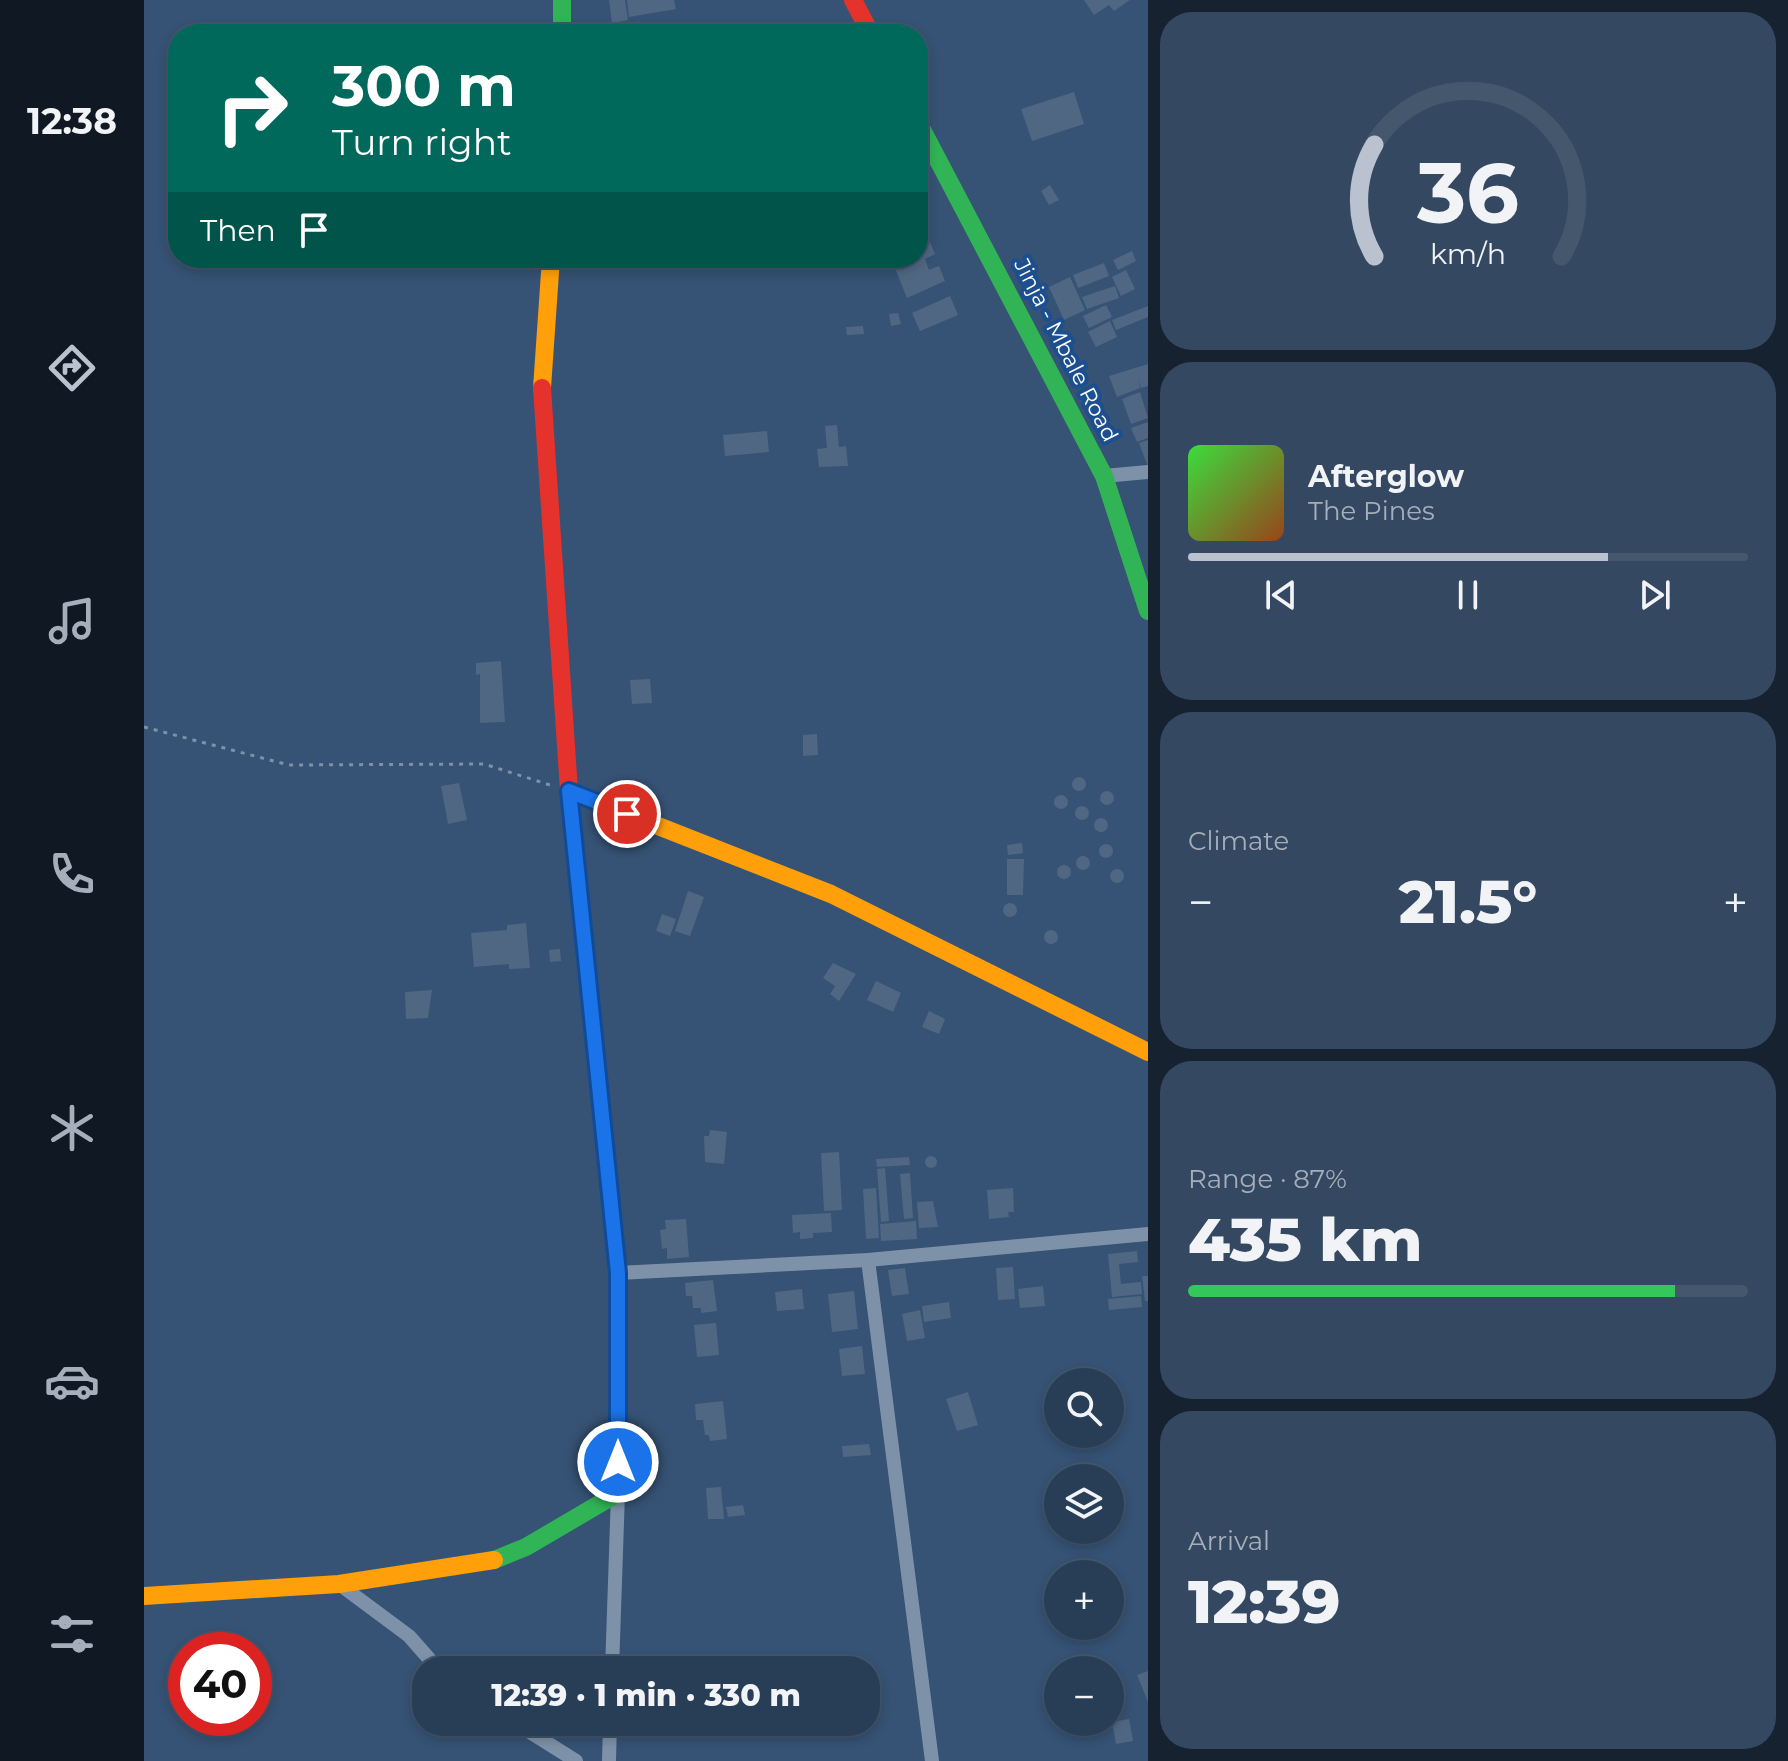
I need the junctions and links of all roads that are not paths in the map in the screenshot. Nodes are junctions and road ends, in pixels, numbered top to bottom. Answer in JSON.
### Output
{"nodes":[{"id":1,"x":562,"y":0,"type":"edge"},
{"id":2,"x":853,"y":0,"type":"edge"},
{"id":3,"x":562,"y":24,"type":"edge"},
{"id":4,"x":866,"y":24,"type":"edge"},
{"id":5,"x":928,"y":141,"type":"edge"},
{"id":6,"x":550,"y":268,"type":"edge"},
{"id":7,"x":1148,"y":472,"type":"edge"},
{"id":8,"x":1104,"y":476,"type":"junction"},
{"id":9,"x":1148,"y":611,"type":"edge"},
{"id":10,"x":569,"y":791,"type":"junction"},
{"id":11,"x":1148,"y":1052,"type":"edge"},
{"id":12,"x":1148,"y":1234,"type":"edge"},
{"id":13,"x":868,"y":1260,"type":"junction"},
{"id":14,"x":618,"y":1273,"type":"junction"},
{"id":15,"x":618,"y":1493,"type":"junction"},
{"id":16,"x":339,"y":1584,"type":"junction"},
{"id":17,"x":144,"y":1596,"type":"edge"},
{"id":18,"x":427,"y":1656,"type":"edge"},
{"id":19,"x":612,"y":1656,"type":"edge"},
{"id":20,"x":536,"y":1736,"type":"edge"},
{"id":21,"x":610,"y":1736,"type":"edge"},
{"id":22,"x":576,"y":1761,"type":"edge"},
{"id":23,"x":609,"y":1761,"type":"edge"},
{"id":24,"x":932,"y":1761,"type":"edge"}],
"edges":[{"from":1,"to":3,"type":"street"},
{"from":2,"to":4,"type":"street"},
{"from":5,"to":8,"type":"street","name":"Jinja - Mbale Road"},
{"from":6,"to":10,"type":"street"},
{"from":7,"to":8,"type":"street"},
{"from":8,"to":9,"type":"street","name":"Jinja - Mbale Road"},
{"from":10,"to":11,"type":"street"},
{"from":10,"to":14,"type":"street"},
{"from":12,"to":13,"type":"street"},
{"from":13,"to":14,"type":"street"},
{"from":13,"to":24,"type":"street"},
{"from":14,"to":15,"type":"street"},
{"from":15,"to":16,"type":"street"},
{"from":15,"to":19,"type":"street"},
{"from":16,"to":17,"type":"street"},
{"from":16,"to":18,"type":"street"},
{"from":20,"to":22,"type":"street"},
{"from":21,"to":23,"type":"street"}]}
